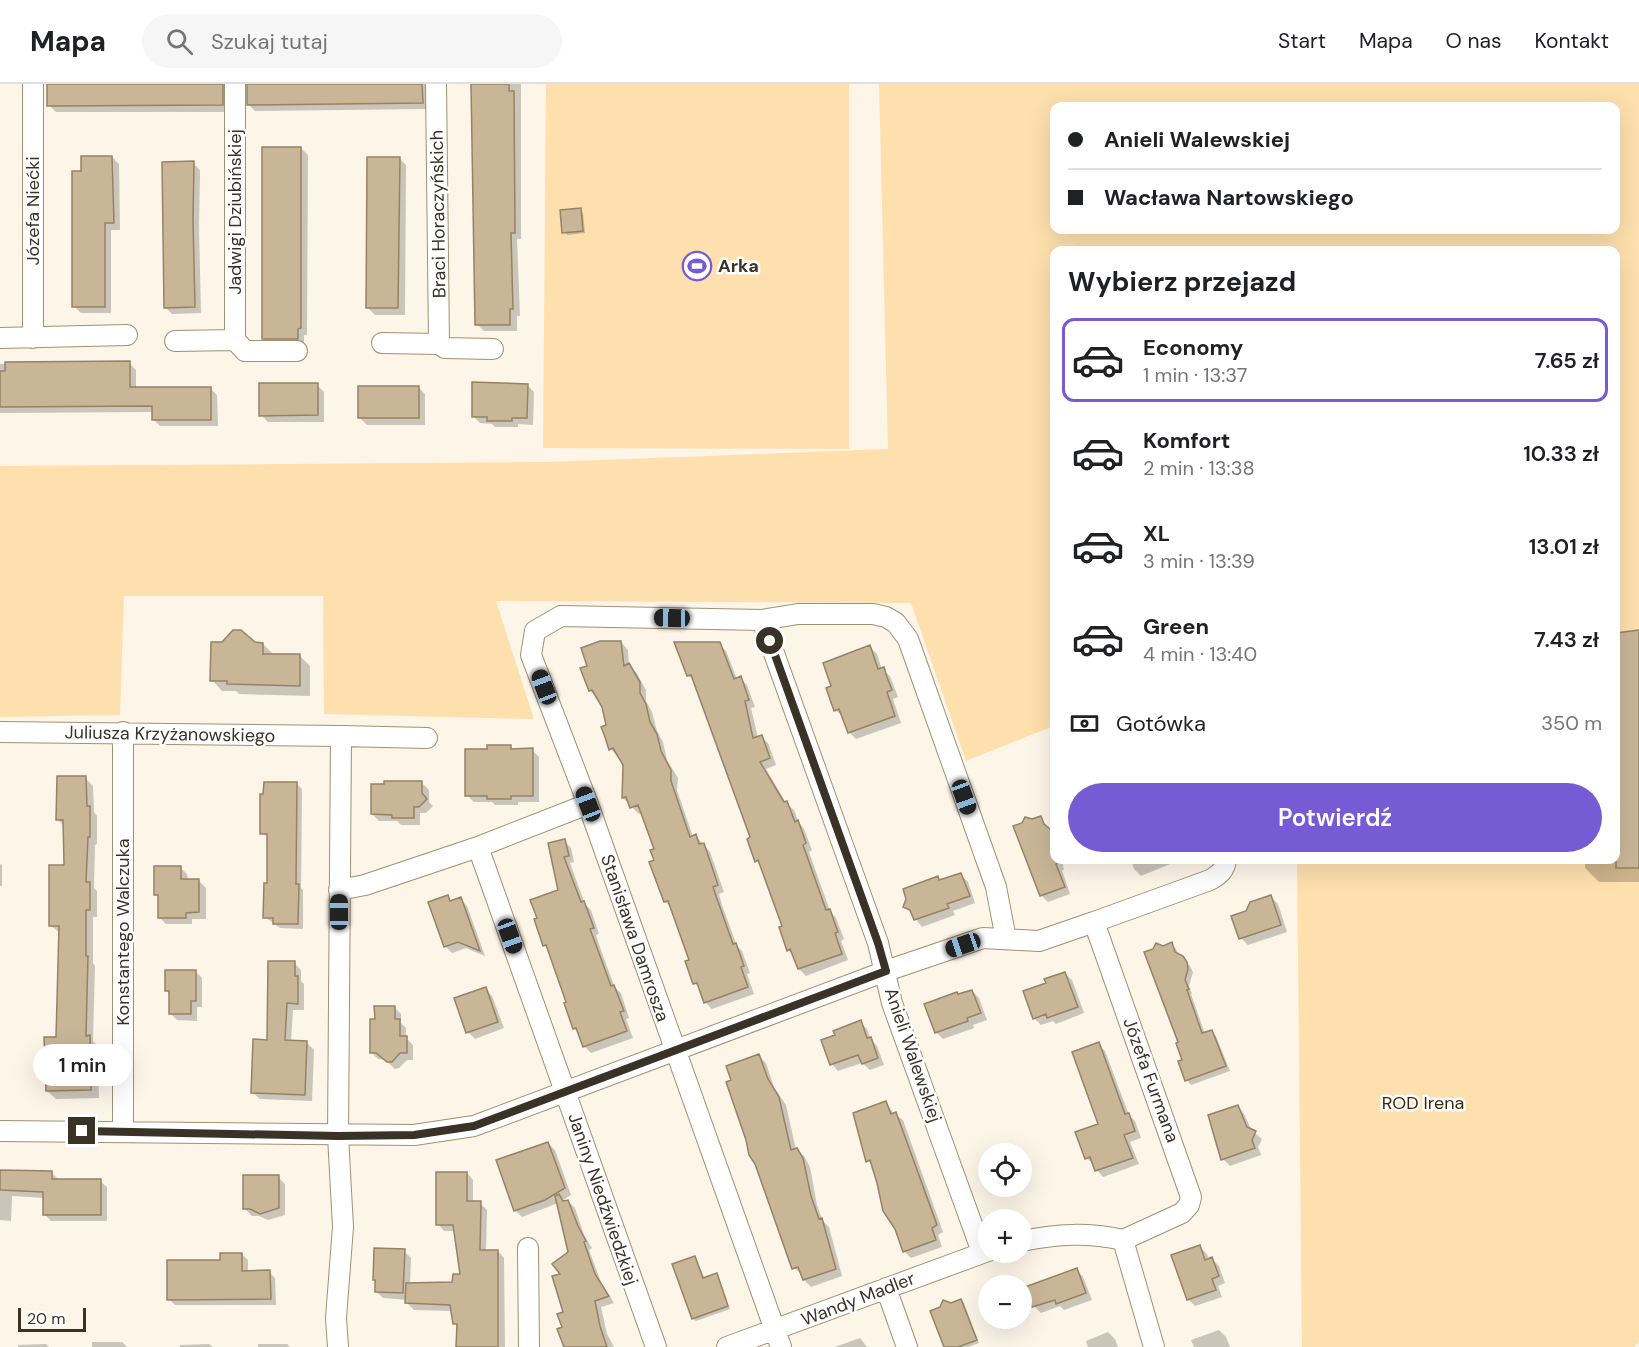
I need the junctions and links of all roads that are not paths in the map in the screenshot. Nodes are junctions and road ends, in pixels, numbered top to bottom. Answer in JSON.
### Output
{"nodes":[{"id":1,"x":33,"y":84,"type":"edge"},
{"id":2,"x":235,"y":84,"type":"edge"},
{"id":3,"x":436,"y":84,"type":"edge"},
{"id":4,"x":127,"y":335,"type":"dead end"},
{"id":5,"x":0,"y":338,"type":"edge"},
{"id":6,"x":33,"y":338,"type":"junction"},
{"id":7,"x":235,"y":340,"type":"junction"},
{"id":8,"x":175,"y":341,"type":"dead end"},
{"id":9,"x":382,"y":343,"type":"dead end"},
{"id":10,"x":439,"y":344,"type":"junction"},
{"id":11,"x":493,"y":349,"type":"dead end"},
{"id":12,"x":297,"y":351,"type":"dead end"},
{"id":13,"x":762,"y":620,"type":"junction"},
{"id":14,"x":0,"y":732,"type":"edge"},
{"id":15,"x":123,"y":732,"type":"junction"},
{"id":16,"x":341,"y":736,"type":"junction"},
{"id":17,"x":427,"y":738,"type":"dead end"},
{"id":18,"x":588,"y":804,"type":"junction"},
{"id":19,"x":478,"y":847,"type":"junction"},
{"id":20,"x":1226,"y":864,"type":"edge"},
{"id":21,"x":339,"y":890,"type":"junction"},
{"id":22,"x":1094,"y":922,"type":"junction"},
{"id":23,"x":1006,"y":939,"type":"junction"},
{"id":24,"x":886,"y":971,"type":"junction"},
{"id":25,"x":675,"y":1050,"type":"junction"},
{"id":26,"x":566,"y":1093,"type":"junction"},
{"id":27,"x":0,"y":1131,"type":"edge"},
{"id":28,"x":123,"y":1132,"type":"junction"},
{"id":29,"x":338,"y":1136,"type":"junction"},
{"id":30,"x":978,"y":1231,"type":"edge"},
{"id":31,"x":1032,"y":1240,"type":"edge"},
{"id":32,"x":1123,"y":1240,"type":"junction"},
{"id":33,"x":528,"y":1248,"type":"dead end"},
{"id":34,"x":978,"y":1255,"type":"edge"},
{"id":35,"x":886,"y":1288,"type":"junction"},
{"id":36,"x":778,"y":1339,"type":"edge"},
{"id":37,"x":338,"y":1347,"type":"edge"},
{"id":38,"x":529,"y":1347,"type":"edge"},
{"id":39,"x":656,"y":1347,"type":"edge"},
{"id":40,"x":727,"y":1347,"type":"edge"},
{"id":41,"x":907,"y":1347,"type":"edge"},
{"id":42,"x":1154,"y":1347,"type":"edge"}],
"edges":[{"from":1,"to":6,"type":"street","name":"Józefa Niećki"},
{"from":2,"to":7,"type":"street","name":"Jadwigi Dziubińskiej"},
{"from":3,"to":10,"type":"street","name":"Braci Horaczyńskich"},
{"from":4,"to":6,"type":"street"},
{"from":5,"to":6,"type":"street"},
{"from":7,"to":8,"type":"street"},
{"from":7,"to":12,"type":"street"},
{"from":9,"to":10,"type":"street"},
{"from":10,"to":11,"type":"street"},
{"from":13,"to":18,"type":"street","name":"Stanisława Damrosza"},
{"from":13,"to":23,"type":"street"},
{"from":13,"to":24,"type":"street","name":"Anieli Walewskiej"},
{"from":14,"to":15,"type":"street","name":"Juliusza Krzyżanowskiego"},
{"from":15,"to":16,"type":"street","name":"Juliusza Krzyżanowskiego"},
{"from":15,"to":28,"type":"street","name":"Konstantego Walczuka"},
{"from":16,"to":17,"type":"street","name":"Juliusza Krzyżanowskiego"},
{"from":16,"to":21,"type":"street"},
{"from":18,"to":19,"type":"street"},
{"from":18,"to":25,"type":"street","name":"Stanisława Damrosza"},
{"from":19,"to":21,"type":"street"},
{"from":19,"to":26,"type":"street","name":"Janiny Niedźwiedzkiej"},
{"from":20,"to":22,"type":"street"},
{"from":21,"to":29,"type":"street"},
{"from":22,"to":23,"type":"street"},
{"from":22,"to":32,"type":"street","name":"Józefa Furmana"},
{"from":23,"to":24,"type":"street"},
{"from":24,"to":25,"type":"street"},
{"from":24,"to":30,"type":"street","name":"Anieli Walewskiej"},
{"from":25,"to":26,"type":"street"},
{"from":25,"to":36,"type":"street","name":"Stanisława Damrosza"},
{"from":26,"to":29,"type":"street"},
{"from":26,"to":39,"type":"street","name":"Janiny Niedźwiedzkiej"},
{"from":27,"to":28,"type":"street"},
{"from":28,"to":29,"type":"street"},
{"from":29,"to":37,"type":"street"},
{"from":31,"to":32,"type":"street"},
{"from":32,"to":42,"type":"street"},
{"from":33,"to":38,"type":"street"},
{"from":34,"to":35,"type":"street","name":"Wandy Madler"},
{"from":35,"to":36,"type":"street","name":"Wandy Madler"},
{"from":35,"to":41,"type":"street"},
{"from":36,"to":40,"type":"street","name":"Wandy Madler"}]}
